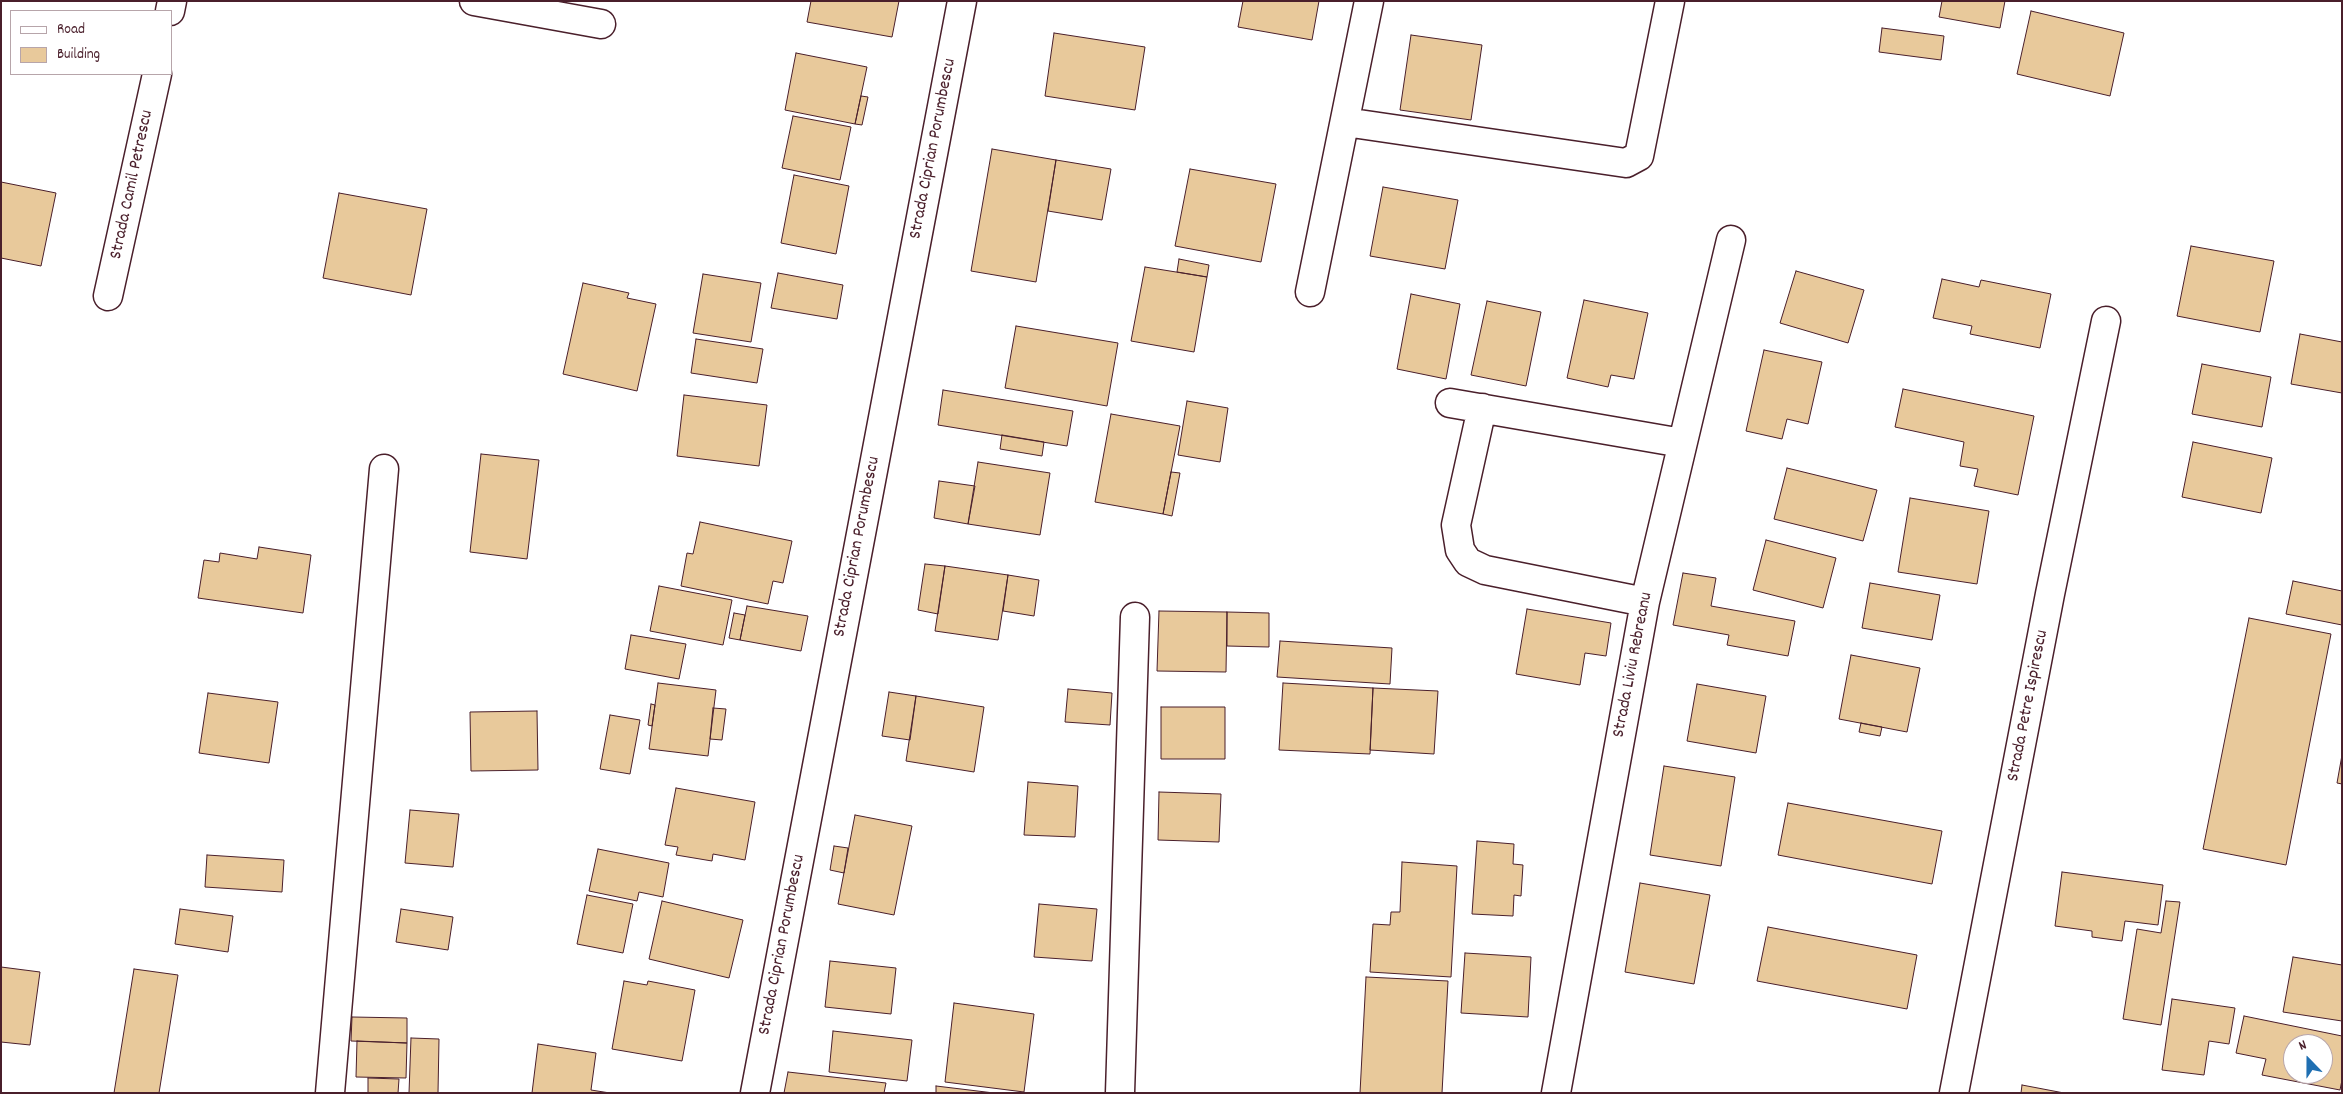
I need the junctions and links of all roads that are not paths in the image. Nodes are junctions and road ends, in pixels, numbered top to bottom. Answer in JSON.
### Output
{"nodes":[{"id":1,"x":474,"y":1,"type":"edge"},
{"id":2,"x":962,"y":1,"type":"edge"},
{"id":3,"x":1369,"y":1,"type":"edge"},
{"id":4,"x":1670,"y":1,"type":"edge"},
{"id":5,"x":601,"y":24,"type":"dead end"},
{"id":6,"x":157,"y":75,"type":"edge"},
{"id":7,"x":1345,"y":122,"type":"junction"},
{"id":8,"x":1731,"y":240,"type":"dead end"},
{"id":9,"x":1310,"y":292,"type":"dead end"},
{"id":10,"x":108,"y":296,"type":"dead end"},
{"id":11,"x":2106,"y":321,"type":"dead end"},
{"id":12,"x":1450,"y":403,"type":"dead end"},
{"id":13,"x":1482,"y":408,"type":"junction"},
{"id":14,"x":1682,"y":442,"type":"junction"},
{"id":15,"x":384,"y":469,"type":"dead end"},
{"id":16,"x":1646,"y":602,"type":"junction"},
{"id":17,"x":1135,"y":617,"type":"dead end"},
{"id":18,"x":330,"y":1093,"type":"edge"},
{"id":19,"x":755,"y":1093,"type":"edge"},
{"id":20,"x":1120,"y":1093,"type":"edge"},
{"id":21,"x":1556,"y":1093,"type":"edge"},
{"id":22,"x":1954,"y":1093,"type":"edge"}],
"edges":[{"from":1,"to":5,"type":"street"},
{"from":2,"to":19,"type":"street","name":"Strada Ciprian Porumbescu"},
{"from":3,"to":7,"type":"street"},
{"from":4,"to":7,"type":"street"},
{"from":6,"to":10,"type":"street","name":"Strada Camil Petrescu"},
{"from":7,"to":9,"type":"street"},
{"from":8,"to":14,"type":"street","name":"Strada Liviu Rebreanu"},
{"from":11,"to":22,"type":"street","name":"Strada Petre Ispirescu"},
{"from":12,"to":13,"type":"street"},
{"from":13,"to":14,"type":"street"},
{"from":13,"to":16,"type":"street"},
{"from":14,"to":16,"type":"street","name":"Strada Liviu Rebreanu"},
{"from":15,"to":18,"type":"street"},
{"from":16,"to":21,"type":"street","name":"Strada Liviu Rebreanu"},
{"from":17,"to":20,"type":"street"}]}
